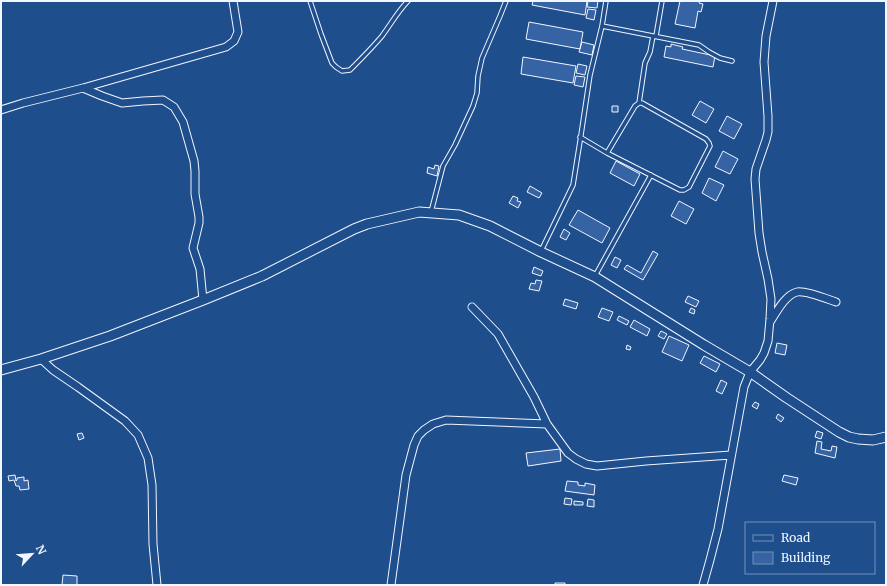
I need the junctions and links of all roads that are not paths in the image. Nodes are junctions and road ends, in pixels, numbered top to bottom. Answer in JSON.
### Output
{"nodes":[{"id":1,"x":233,"y":1,"type":"edge"},
{"id":2,"x":310,"y":1,"type":"edge"},
{"id":3,"x":408,"y":1,"type":"edge"},
{"id":4,"x":506,"y":1,"type":"edge"},
{"id":5,"x":606,"y":1,"type":"edge"},
{"id":6,"x":662,"y":1,"type":"edge"},
{"id":7,"x":773,"y":1,"type":"edge"},
{"id":8,"x":602,"y":26,"type":"junction"},
{"id":9,"x":655,"y":36,"type":"junction"},
{"id":10,"x":732,"y":61,"type":"dead end"},
{"id":11,"x":83,"y":88,"type":"junction"},
{"id":12,"x":639,"y":103,"type":"junction"},
{"id":13,"x":1,"y":110,"type":"edge"},
{"id":14,"x":580,"y":137,"type":"junction"},
{"id":15,"x":607,"y":153,"type":"junction"},
{"id":16,"x":651,"y":175,"type":"junction"},
{"id":17,"x":431,"y":213,"type":"junction"},
{"id":18,"x":541,"y":252,"type":"junction"},
{"id":19,"x":595,"y":277,"type":"junction"},
{"id":20,"x":203,"y":300,"type":"junction"},
{"id":21,"x":836,"y":302,"type":"dead end"},
{"id":22,"x":472,"y":307,"type":"dead end"},
{"id":23,"x":769,"y":324,"type":"junction"},
{"id":24,"x":41,"y":359,"type":"junction"},
{"id":25,"x":1,"y":370,"type":"edge"},
{"id":26,"x":750,"y":372,"type":"junction"},
{"id":27,"x":548,"y":424,"type":"junction"},
{"id":28,"x":886,"y":437,"type":"edge"},
{"id":29,"x":731,"y":455,"type":"junction"},
{"id":30,"x":157,"y":585,"type":"edge"},
{"id":31,"x":391,"y":585,"type":"edge"},
{"id":32,"x":703,"y":585,"type":"edge"}],
"edges":[{"from":1,"to":11,"type":"street"},
{"from":2,"to":3,"type":"lane"},
{"from":4,"to":17,"type":"lane"},
{"from":5,"to":8,"type":"lane"},
{"from":6,"to":9,"type":"lane"},
{"from":7,"to":23,"type":"street"},
{"from":8,"to":9,"type":"lane"},
{"from":8,"to":14,"type":"lane"},
{"from":9,"to":10,"type":"lane"},
{"from":9,"to":12,"type":"lane"},
{"from":11,"to":13,"type":"street"},
{"from":11,"to":20,"type":"street"},
{"from":12,"to":15,"type":"lane"},
{"from":12,"to":16,"type":"lane"},
{"from":14,"to":15,"type":"lane"},
{"from":14,"to":18,"type":"lane"},
{"from":15,"to":16,"type":"lane"},
{"from":16,"to":19,"type":"lane"},
{"from":17,"to":18,"type":"street"},
{"from":17,"to":20,"type":"street"},
{"from":18,"to":19,"type":"street"},
{"from":19,"to":26,"type":"street"},
{"from":20,"to":24,"type":"street"},
{"from":21,"to":23,"type":"street"},
{"from":22,"to":27,"type":"street"},
{"from":23,"to":26,"type":"street"},
{"from":24,"to":25,"type":"street"},
{"from":24,"to":30,"type":"street"},
{"from":26,"to":28,"type":"street"},
{"from":26,"to":29,"type":"street"},
{"from":27,"to":29,"type":"street"},
{"from":27,"to":31,"type":"street"},
{"from":29,"to":32,"type":"street"}]}
